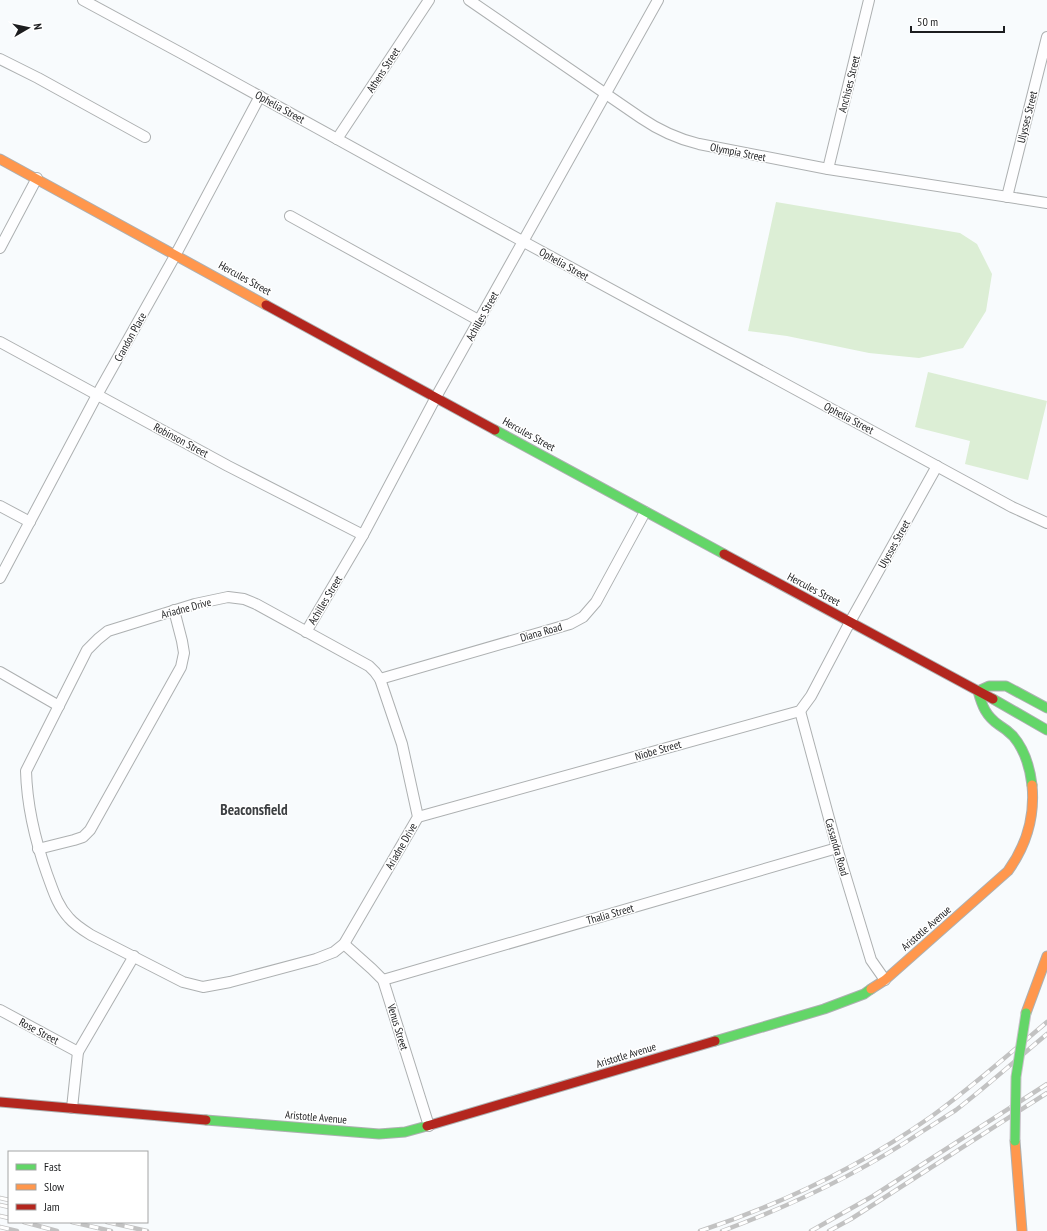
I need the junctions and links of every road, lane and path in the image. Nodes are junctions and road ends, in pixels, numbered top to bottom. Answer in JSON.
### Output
{"nodes":[{"id":1,"x":83,"y":0,"type":"edge"},
{"id":2,"x":429,"y":0,"type":"edge"},
{"id":3,"x":469,"y":0,"type":"edge"},
{"id":4,"x":658,"y":0,"type":"edge"},
{"id":5,"x":869,"y":0,"type":"edge"},
{"id":6,"x":95,"y":3,"type":"edge"},
{"id":7,"x":1047,"y":36,"type":"edge"},
{"id":8,"x":0,"y":59,"type":"edge"},
{"id":9,"x":606,"y":94,"type":"junction"},
{"id":10,"x":260,"y":96,"type":"junction"},
{"id":11,"x":145,"y":137,"type":"dead end"},
{"id":12,"x":337,"y":139,"type":"junction"},
{"id":13,"x":0,"y":159,"type":"edge"},
{"id":14,"x":828,"y":169,"type":"junction"},
{"id":15,"x":37,"y":178,"type":"junction"},
{"id":16,"x":1007,"y":197,"type":"junction"},
{"id":17,"x":1047,"y":203,"type":"edge"},
{"id":18,"x":290,"y":216,"type":"dead end"},
{"id":19,"x":524,"y":242,"type":"junction"},
{"id":20,"x":0,"y":248,"type":"edge"},
{"id":21,"x":176,"y":254,"type":"junction"},
{"id":22,"x":480,"y":321,"type":"junction"},
{"id":23,"x":0,"y":342,"type":"edge"},
{"id":24,"x":97,"y":395,"type":"junction"},
{"id":25,"x":436,"y":397,"type":"junction"},
{"id":26,"x":937,"y":466,"type":"junction"},
{"id":27,"x":0,"y":506,"type":"edge"},
{"id":28,"x":645,"y":512,"type":"junction"},
{"id":29,"x":30,"y":522,"type":"junction"},
{"id":30,"x":1047,"y":523,"type":"edge"},
{"id":31,"x":363,"y":535,"type":"junction"},
{"id":32,"x":0,"y":578,"type":"edge"},
{"id":33,"x":174,"y":610,"type":"junction"},
{"id":34,"x":850,"y":622,"type":"junction"},
{"id":35,"x":306,"y":632,"type":"junction"},
{"id":36,"x":0,"y":672,"type":"edge"},
{"id":37,"x":380,"y":679,"type":"junction"},
{"id":38,"x":978,"y":691,"type":"junction"},
{"id":39,"x":59,"y":706,"type":"junction"},
{"id":40,"x":1047,"y":708,"type":"edge"},
{"id":41,"x":800,"y":711,"type":"junction"},
{"id":42,"x":1047,"y":730,"type":"edge"},
{"id":43,"x":418,"y":817,"type":"junction"},
{"id":44,"x":837,"y":848,"type":"junction"},
{"id":45,"x":38,"y":849,"type":"junction"},
{"id":46,"x":344,"y":944,"type":"junction"},
{"id":47,"x":134,"y":956,"type":"junction"},
{"id":48,"x":1047,"y":956,"type":"edge"},
{"id":49,"x":383,"y":980,"type":"junction"},
{"id":50,"x":885,"y":980,"type":"junction"},
{"id":51,"x":0,"y":1010,"type":"edge"},
{"id":52,"x":78,"y":1052,"type":"junction"},
{"id":53,"x":0,"y":1102,"type":"edge"},
{"id":54,"x":72,"y":1108,"type":"junction"},
{"id":55,"x":429,"y":1126,"type":"junction"},
{"id":56,"x":1022,"y":1231,"type":"edge"}],
"edges":[{"from":1,"to":6,"type":"street","name":"Ophelia Street"},
{"from":2,"to":12,"type":"street","name":"Athens Street"},
{"from":3,"to":9,"type":"street","name":"Olympia Street"},
{"from":4,"to":9,"type":"street","name":"Achilles Street"},
{"from":5,"to":14,"type":"street","name":"Anchises Street"},
{"from":6,"to":10,"type":"street","name":"Ophelia Street"},
{"from":7,"to":16,"type":"street","name":"Ulysses Street"},
{"from":8,"to":11,"type":"street"},
{"from":9,"to":14,"type":"street","name":"Olympia Street"},
{"from":9,"to":19,"type":"street","name":"Achilles Street"},
{"from":10,"to":12,"type":"street","name":"Ophelia Street"},
{"from":10,"to":21,"type":"street","name":"Crandon Place"},
{"from":12,"to":19,"type":"street","name":"Ophelia Street"},
{"from":13,"to":15,"type":"street","name":"Hercules Street"},
{"from":14,"to":16,"type":"street","name":"Olympia Street"},
{"from":15,"to":20,"type":"street"},
{"from":15,"to":21,"type":"street","name":"Hercules Street"},
{"from":16,"to":17,"type":"street","name":"Olympia Street"},
{"from":18,"to":22,"type":"street"},
{"from":19,"to":22,"type":"street","name":"Achilles Street"},
{"from":19,"to":26,"type":"street","name":"Ophelia Street"},
{"from":21,"to":24,"type":"street","name":"Crandon Place"},
{"from":21,"to":25,"type":"street","name":"Hercules Street"},
{"from":22,"to":25,"type":"street","name":"Achilles Street"},
{"from":23,"to":24,"type":"street","name":"Robinson Street"},
{"from":24,"to":29,"type":"street","name":"Crandon Place"},
{"from":24,"to":31,"type":"street","name":"Robinson Street"},
{"from":25,"to":28,"type":"street","name":"Hercules Street"},
{"from":25,"to":31,"type":"street","name":"Achilles Street"},
{"from":26,"to":30,"type":"street","name":"Ophelia Street"},
{"from":26,"to":34,"type":"street","name":"Ulysses Street"},
{"from":27,"to":29,"type":"street"},
{"from":28,"to":34,"type":"street","name":"Hercules Street"},
{"from":28,"to":37,"type":"street","name":"Diana Road"},
{"from":29,"to":32,"type":"street","name":"Crandon Place"},
{"from":31,"to":35,"type":"street","name":"Achilles Street"},
{"from":33,"to":35,"type":"street","name":"Ariadne Drive"},
{"from":33,"to":39,"type":"street","name":"Ariadne Drive"},
{"from":33,"to":45,"type":"street"},
{"from":34,"to":38,"type":"street","name":"Hercules Street"},
{"from":34,"to":41,"type":"street"},
{"from":35,"to":37,"type":"street","name":"Ariadne Drive"},
{"from":36,"to":39,"type":"street"},
{"from":37,"to":43,"type":"street","name":"Ariadne Drive"},
{"from":38,"to":40,"type":"street"},
{"from":38,"to":42,"type":"street","name":"Hercules Street"},
{"from":38,"to":50,"type":"street","name":"Aristotle Avenue"},
{"from":39,"to":45,"type":"street","name":"Ariadne Drive"},
{"from":41,"to":43,"type":"street","name":"Niobe Street"},
{"from":41,"to":44,"type":"street","name":"Cassandra Road"},
{"from":43,"to":46,"type":"street","name":"Ariadne Drive"},
{"from":44,"to":49,"type":"street","name":"Thalia Street"},
{"from":44,"to":50,"type":"street","name":"Cassandra Road"},
{"from":45,"to":47,"type":"street","name":"Ariadne Drive"},
{"from":46,"to":47,"type":"street","name":"Ariadne Drive"},
{"from":46,"to":49,"type":"street","name":"Venus Street"},
{"from":47,"to":52,"type":"street"},
{"from":48,"to":56,"type":"street","bridge":true},
{"from":49,"to":55,"type":"street","name":"Venus Street"},
{"from":50,"to":55,"type":"street","name":"Aristotle Avenue"},
{"from":51,"to":52,"type":"street","name":"Rose Street"},
{"from":52,"to":54,"type":"street"},
{"from":53,"to":54,"type":"street","name":"Aristotle Avenue"},
{"from":54,"to":55,"type":"street","name":"Aristotle Avenue"}]}
